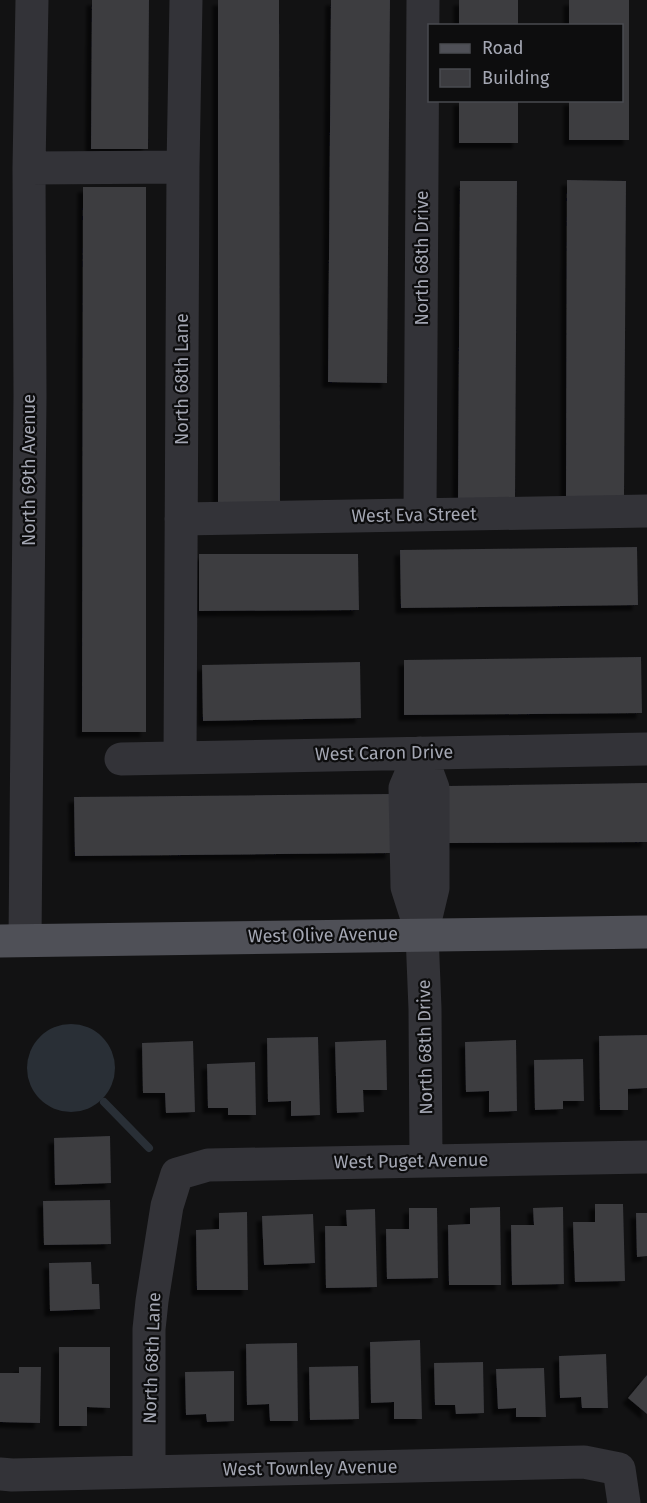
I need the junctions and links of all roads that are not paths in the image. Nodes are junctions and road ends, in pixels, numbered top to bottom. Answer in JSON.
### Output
{"nodes":[{"id":1,"x":32,"y":0,"type":"edge"},
{"id":2,"x":186,"y":0,"type":"edge"},
{"id":3,"x":423,"y":0,"type":"edge"},
{"id":4,"x":183,"y":167,"type":"junction"},
{"id":5,"x":29,"y":168,"type":"junction"},
{"id":6,"x":647,"y":511,"type":"edge"},
{"id":7,"x":420,"y":515,"type":"junction"},
{"id":8,"x":181,"y":519,"type":"junction"},
{"id":9,"x":647,"y":749,"type":"edge"},
{"id":10,"x":420,"y":753,"type":"junction"},
{"id":11,"x":180,"y":758,"type":"junction"},
{"id":12,"x":121,"y":759,"type":"dead end"},
{"id":13,"x":647,"y":932,"type":"edge"},
{"id":14,"x":422,"y":934,"type":"junction"},
{"id":15,"x":12,"y":940,"type":"edge"},
{"id":16,"x":647,"y":1157,"type":"edge"},
{"id":17,"x":426,"y":1161,"type":"junction"},
{"id":18,"x":177,"y":1173,"type":"joint"},
{"id":19,"x":149,"y":1472,"type":"junction"},
{"id":20,"x":0,"y":1474,"type":"edge"},
{"id":21,"x":624,"y":1503,"type":"edge"}],
"edges":[{"from":1,"to":5,"type":"street","name":"North 69th Avenue"},
{"from":2,"to":4,"type":"street","name":"North 68th Lane"},
{"from":3,"to":7,"type":"street","name":"North 68th Drive"},
{"from":4,"to":5,"type":"street"},
{"from":4,"to":8,"type":"street","name":"North 68th Lane"},
{"from":5,"to":15,"type":"street","name":"North 69th Avenue"},
{"from":6,"to":7,"type":"street","name":"West Eva Street"},
{"from":7,"to":8,"type":"street","name":"West Eva Street"},
{"from":8,"to":11,"type":"street","name":"North 68th Lane"},
{"from":9,"to":10,"type":"street","name":"West Caron Drive"},
{"from":10,"to":11,"type":"street","name":"West Caron Drive"},
{"from":10,"to":14,"type":"street","name":"North 68th Drive"},
{"from":11,"to":12,"type":"street","name":"West Caron Drive"},
{"from":13,"to":14,"type":"main road","name":"West Olive Avenue"},
{"from":14,"to":15,"type":"main road","name":"West Olive Avenue"},
{"from":14,"to":17,"type":"street","name":"North 68th Drive"},
{"from":16,"to":17,"type":"street","name":"West Puget Avenue"},
{"from":17,"to":18,"type":"street","name":"West Puget Avenue"},
{"from":18,"to":19,"type":"street","name":"North 68th Lane"},
{"from":19,"to":20,"type":"street","name":"West Townley Avenue"},
{"from":19,"to":21,"type":"street","name":"West Townley Avenue"}]}
